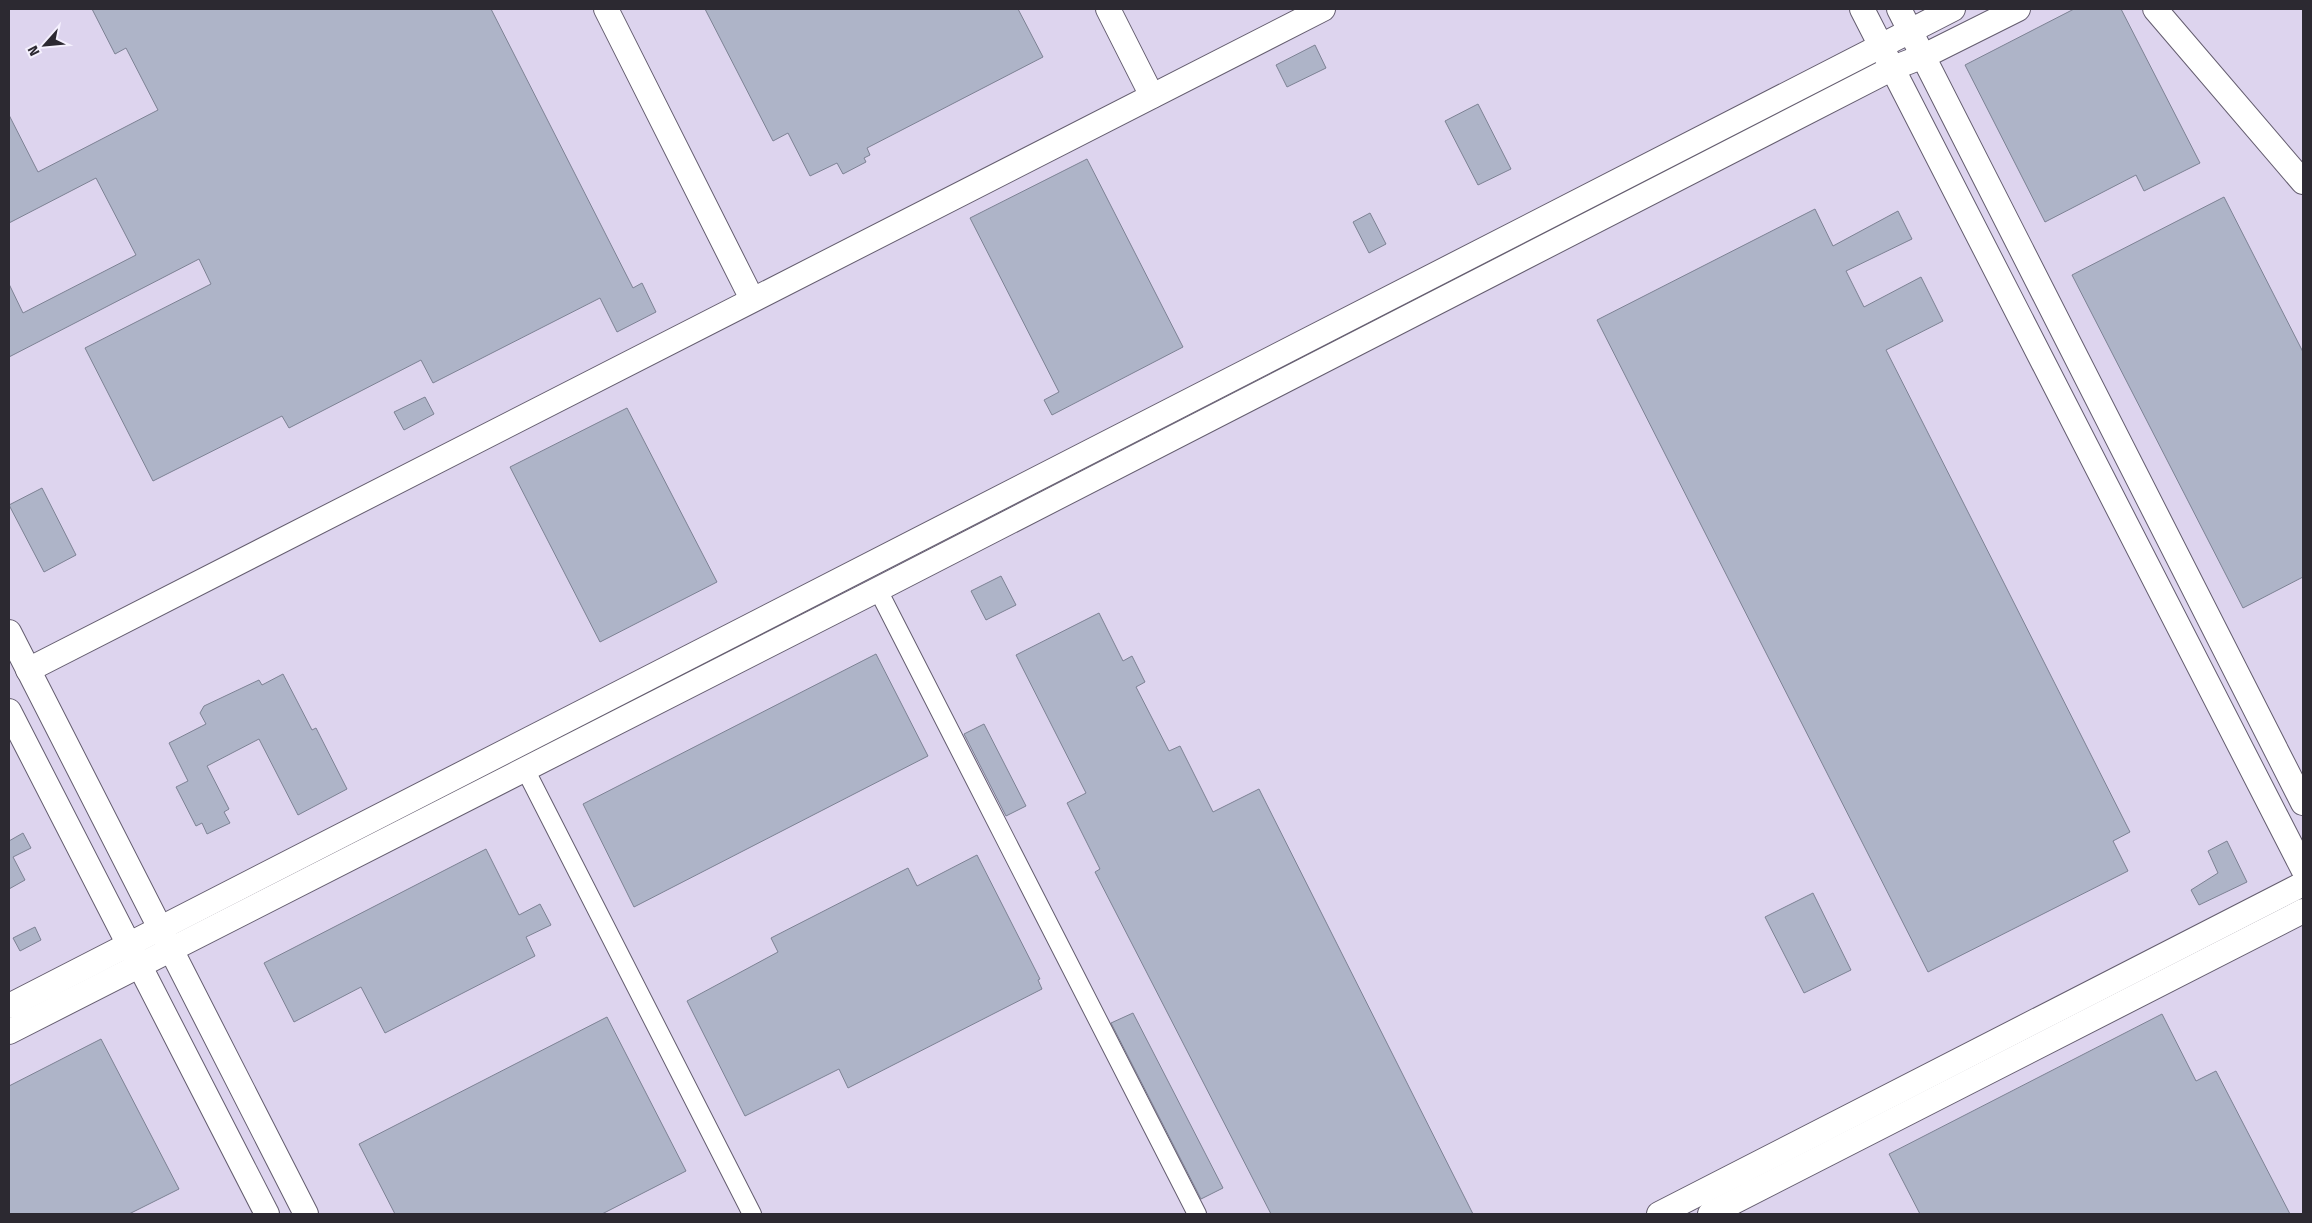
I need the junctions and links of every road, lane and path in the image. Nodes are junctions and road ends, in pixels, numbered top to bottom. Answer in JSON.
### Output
{"nodes":[{"id":1,"x":606,"y":9,"type":"edge"},
{"id":2,"x":1108,"y":9,"type":"edge"},
{"id":3,"x":1323,"y":9,"type":"edge"},
{"id":4,"x":1862,"y":9,"type":"edge"},
{"id":5,"x":1899,"y":9,"type":"edge"},
{"id":6,"x":1953,"y":9,"type":"edge"},
{"id":7,"x":2018,"y":9,"type":"edge"},
{"id":8,"x":2155,"y":9,"type":"edge"},
{"id":9,"x":1910,"y":30,"type":"junction"},
{"id":10,"x":1881,"y":45,"type":"junction"},
{"id":11,"x":1924,"y":56,"type":"junction"},
{"id":12,"x":1893,"y":68,"type":"junction"},
{"id":13,"x":1152,"y":96,"type":"junction"},
{"id":14,"x":2303,"y":182,"type":"edge"},
{"id":15,"x":752,"y":299,"type":"junction"},
{"id":16,"x":865,"y":567,"type":"junction"},
{"id":17,"x":878,"y":590,"type":"junction"},
{"id":18,"x":9,"y":632,"type":"edge"},
{"id":19,"x":28,"y":670,"type":"junction"},
{"id":20,"x":9,"y":712,"type":"edge"},
{"id":21,"x":514,"y":748,"type":"junction"},
{"id":22,"x":525,"y":769,"type":"junction"},
{"id":23,"x":2303,"y":803,"type":"edge"},
{"id":24,"x":2303,"y":869,"type":"edge"},
{"id":25,"x":2303,"y":884,"type":"edge"},
{"id":26,"x":2303,"y":911,"type":"edge"},
{"id":27,"x":166,"y":940,"type":"junction"},
{"id":28,"x":134,"y":956,"type":"junction"},
{"id":29,"x":9,"y":1006,"type":"edge"},
{"id":30,"x":9,"y":1032,"type":"edge"},
{"id":31,"x":267,"y":1214,"type":"edge"},
{"id":32,"x":306,"y":1214,"type":"edge"},
{"id":33,"x":752,"y":1214,"type":"edge"},
{"id":34,"x":1197,"y":1214,"type":"edge"},
{"id":35,"x":1659,"y":1214,"type":"edge"},
{"id":36,"x":1710,"y":1214,"type":"edge"}],
"edges":[{"from":1,"to":15,"type":"street"},
{"from":2,"to":13,"type":"street"},
{"from":3,"to":13,"type":"street"},
{"from":4,"to":10,"type":"street"},
{"from":5,"to":9,"type":"street"},
{"from":6,"to":9,"type":"street"},
{"from":7,"to":11,"type":"street"},
{"from":8,"to":14,"type":"street"},
{"from":9,"to":10,"type":"street"},
{"from":9,"to":11,"type":"street"},
{"from":10,"to":12,"type":"street"},
{"from":10,"to":16,"type":"street"},
{"from":11,"to":12,"type":"street"},
{"from":11,"to":23,"type":"street"},
{"from":12,"to":17,"type":"street"},
{"from":12,"to":24,"type":"street"},
{"from":13,"to":15,"type":"street"},
{"from":15,"to":19,"type":"street"},
{"from":16,"to":17,"type":"street"},
{"from":16,"to":21,"type":"street"},
{"from":17,"to":22,"type":"street"},
{"from":17,"to":34,"type":"street"},
{"from":18,"to":19,"type":"street"},
{"from":19,"to":27,"type":"street"},
{"from":20,"to":28,"type":"street"},
{"from":21,"to":22,"type":"street"},
{"from":21,"to":27,"type":"street"},
{"from":22,"to":27,"type":"street"},
{"from":22,"to":33,"type":"street"},
{"from":25,"to":35,"type":"street"},
{"from":26,"to":36,"type":"street"},
{"from":27,"to":28,"type":"street"},
{"from":27,"to":32,"type":"street"},
{"from":28,"to":29,"type":"street"},
{"from":28,"to":30,"type":"street"},
{"from":28,"to":31,"type":"street"}]}
